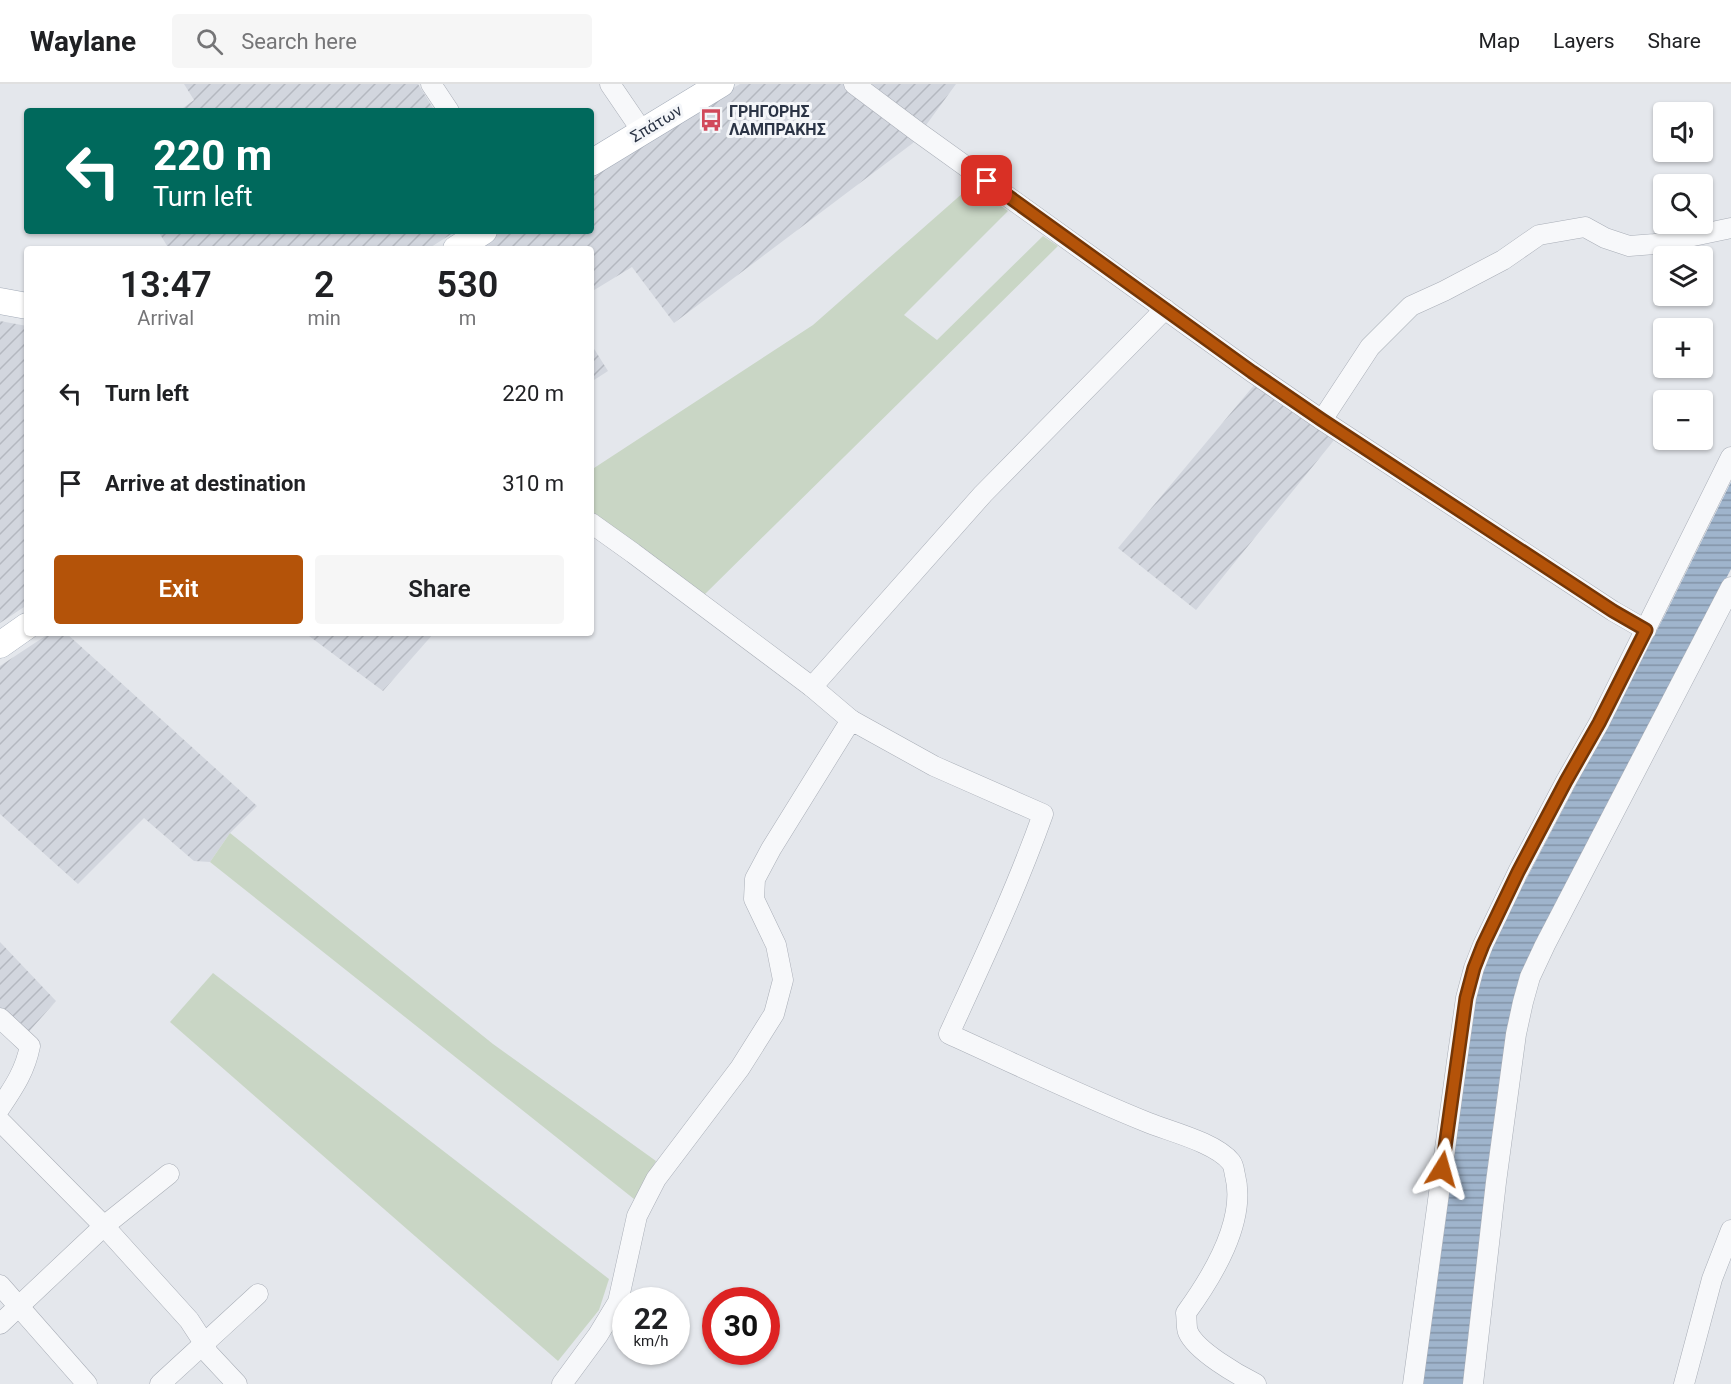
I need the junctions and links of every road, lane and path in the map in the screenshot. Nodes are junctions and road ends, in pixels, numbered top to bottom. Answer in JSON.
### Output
{"nodes":[{"id":1,"x":431,"y":84,"type":"edge"},
{"id":2,"x":610,"y":84,"type":"edge"},
{"id":3,"x":721,"y":84,"type":"edge"},
{"id":4,"x":854,"y":84,"type":"edge"},
{"id":5,"x":447,"y":108,"type":"edge"},
{"id":6,"x":642,"y":131,"type":"junction"},
{"id":7,"x":594,"y":161,"type":"edge"},
{"id":8,"x":1731,"y":228,"type":"edge"},
{"id":9,"x":479,"y":234,"type":"edge"},
{"id":10,"x":461,"y":246,"type":"edge"},
{"id":11,"x":0,"y":301,"type":"edge"},
{"id":12,"x":24,"y":305,"type":"edge"},
{"id":13,"x":1166,"y":309,"type":"junction"},
{"id":14,"x":1322,"y":420,"type":"junction"},
{"id":15,"x":1731,"y":457,"type":"edge"},
{"id":16,"x":594,"y":525,"type":"edge"},
{"id":17,"x":1731,"y":587,"type":"edge"},
{"id":18,"x":24,"y":628,"type":"edge"},
{"id":19,"x":1646,"y":630,"type":"junction"},
{"id":20,"x":0,"y":645,"type":"edge"},
{"id":21,"x":812,"y":687,"type":"junction"},
{"id":22,"x":850,"y":720,"type":"junction"},
{"id":23,"x":0,"y":1018,"type":"edge"},
{"id":24,"x":0,"y":1108,"type":"edge"},
{"id":25,"x":0,"y":1121,"type":"edge"},
{"id":26,"x":169,"y":1174,"type":"dead end"},
{"id":27,"x":104,"y":1226,"type":"junction"},
{"id":28,"x":1731,"y":1230,"type":"edge"},
{"id":29,"x":0,"y":1286,"type":"edge"},
{"id":30,"x":258,"y":1294,"type":"dead end"},
{"id":31,"x":19,"y":1307,"type":"junction"},
{"id":32,"x":0,"y":1324,"type":"edge"},
{"id":33,"x":204,"y":1344,"type":"junction"},
{"id":34,"x":87,"y":1384,"type":"edge"},
{"id":35,"x":160,"y":1384,"type":"edge"},
{"id":36,"x":237,"y":1384,"type":"edge"},
{"id":37,"x":562,"y":1384,"type":"edge"},
{"id":38,"x":1256,"y":1384,"type":"edge"},
{"id":39,"x":1413,"y":1384,"type":"edge"},
{"id":40,"x":1473,"y":1384,"type":"edge"},
{"id":41,"x":1684,"y":1384,"type":"edge"}],
"edges":[{"from":1,"to":5,"type":"street"},
{"from":2,"to":6,"type":"street"},
{"from":3,"to":6,"type":"main road","name":"Σπάτων"},
{"from":4,"to":13,"type":"street"},
{"from":6,"to":7,"type":"main road","name":"Σπάτων"},
{"from":8,"to":14,"type":"street"},
{"from":9,"to":10,"type":"main road"},
{"from":11,"to":12,"type":"main road"},
{"from":13,"to":14,"type":"street"},
{"from":13,"to":21,"type":"street"},
{"from":14,"to":19,"type":"street"},
{"from":15,"to":19,"type":"street"},
{"from":16,"to":21,"type":"street"},
{"from":17,"to":40,"type":"street"},
{"from":18,"to":20,"type":"main road"},
{"from":19,"to":39,"type":"street"},
{"from":21,"to":22,"type":"street"},
{"from":22,"to":37,"type":"street"},
{"from":22,"to":38,"type":"street"},
{"from":23,"to":24,"type":"street"},
{"from":25,"to":27,"type":"street"},
{"from":26,"to":27,"type":"street"},
{"from":27,"to":31,"type":"street"},
{"from":27,"to":33,"type":"street"},
{"from":28,"to":41,"type":"street"},
{"from":29,"to":31,"type":"street"},
{"from":30,"to":33,"type":"street"},
{"from":31,"to":32,"type":"street"},
{"from":31,"to":34,"type":"street"},
{"from":33,"to":35,"type":"street"},
{"from":33,"to":36,"type":"street"}]}
